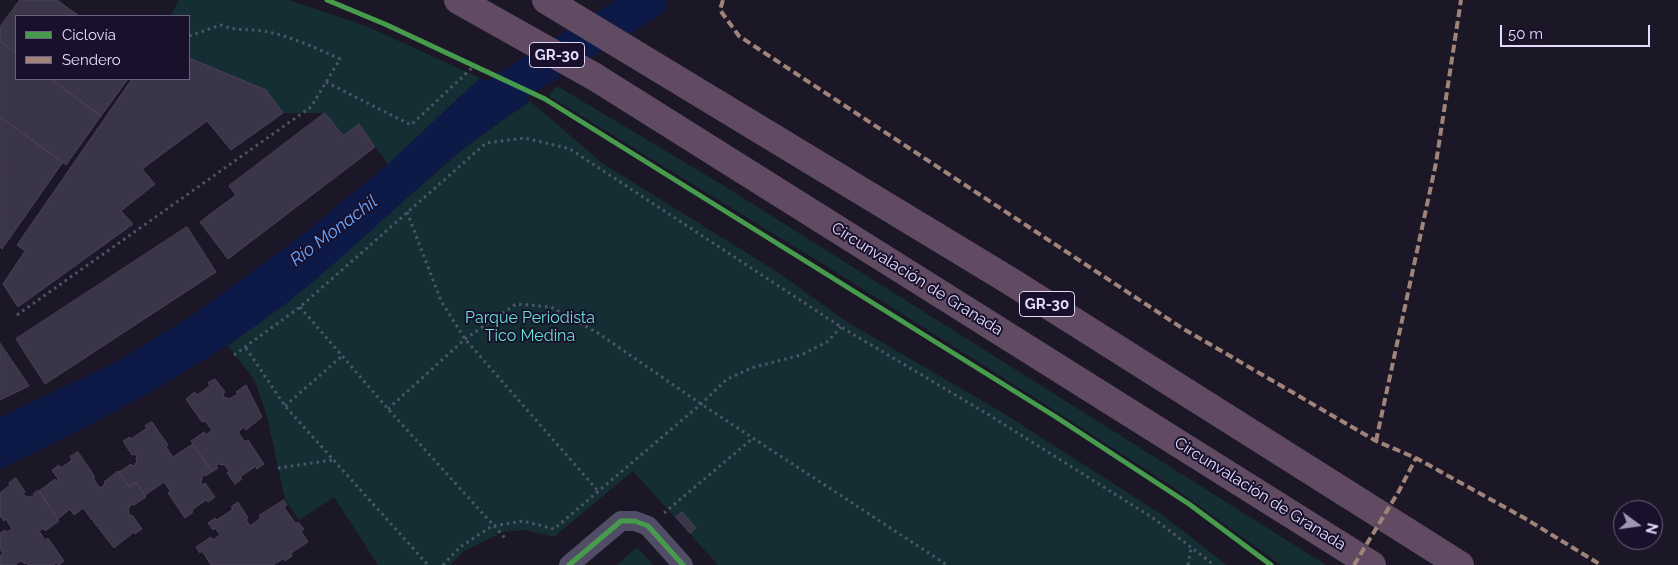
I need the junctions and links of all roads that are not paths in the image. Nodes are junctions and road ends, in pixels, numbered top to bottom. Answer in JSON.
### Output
{"nodes":[{"id":1,"x":458,"y":0,"type":"edge"},
{"id":2,"x":553,"y":4,"type":"edge"},
{"id":3,"x":569,"y":565,"type":"edge"},
{"id":4,"x":683,"y":565,"type":"edge"},
{"id":5,"x":1372,"y":565,"type":"edge"},
{"id":6,"x":1460,"y":565,"type":"edge"}],
"edges":[{"from":1,"to":5,"type":"highway","name":"Circunvalación de Granada","number":"GR-30"},
{"from":2,"to":6,"type":"highway","number":"GR-30"},
{"from":3,"to":4,"type":"street"}]}
